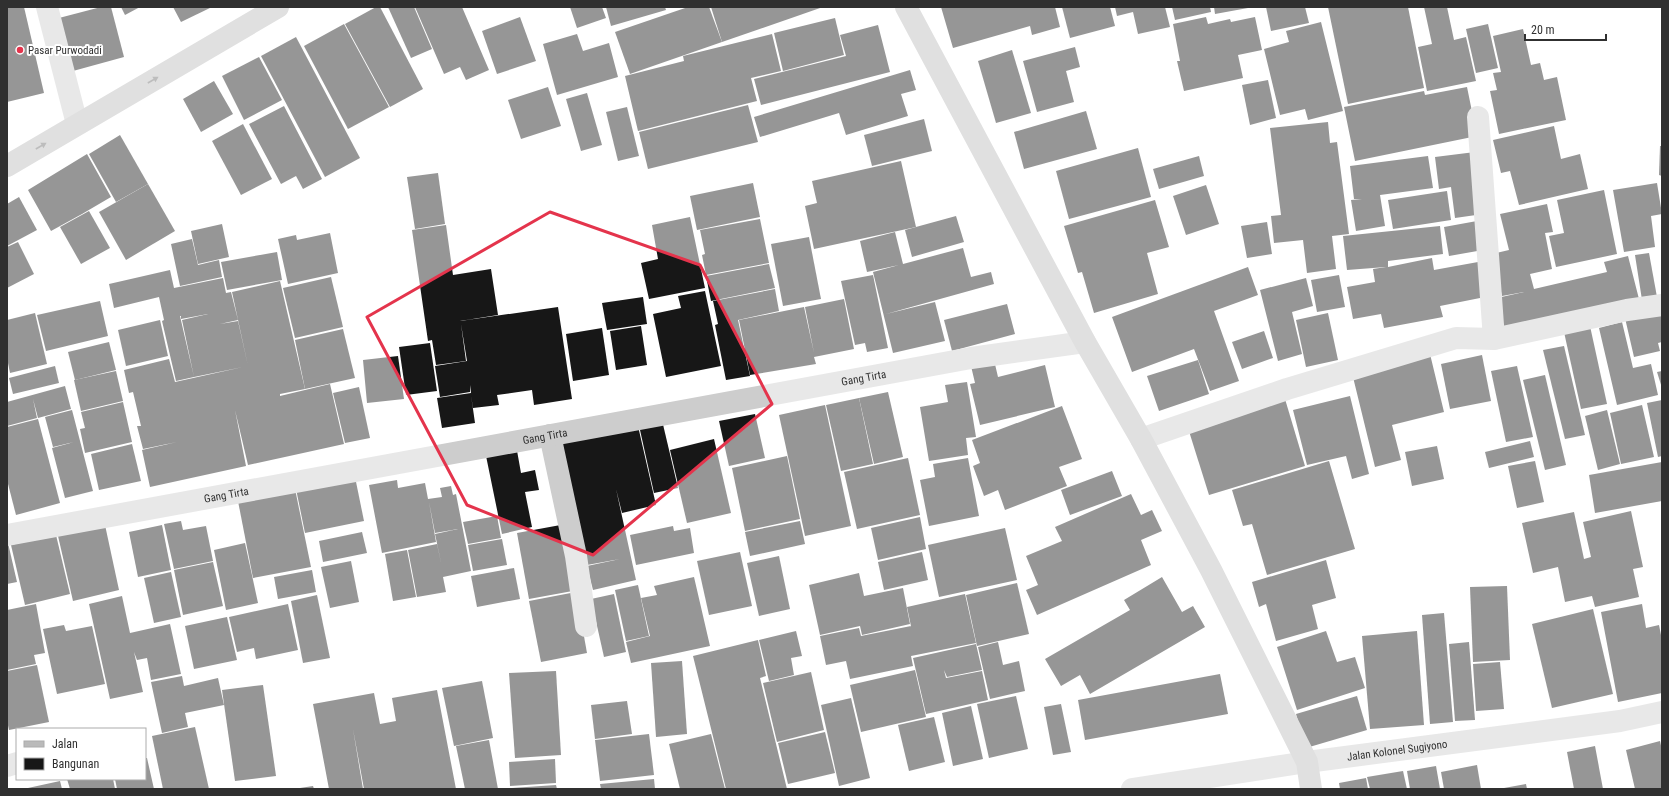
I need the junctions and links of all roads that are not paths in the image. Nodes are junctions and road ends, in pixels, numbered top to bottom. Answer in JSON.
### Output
{"nodes":[{"id":1,"x":47,"y":7,"type":"edge"},
{"id":2,"x":278,"y":7,"type":"edge"},
{"id":3,"x":906,"y":7,"type":"edge"},
{"id":4,"x":1478,"y":117,"type":"dead end"},
{"id":5,"x":77,"y":124,"type":"junction"},
{"id":6,"x":7,"y":166,"type":"edge"},
{"id":7,"x":1662,"y":305,"type":"edge"},
{"id":8,"x":1494,"y":339,"type":"junction"},
{"id":9,"x":1085,"y":342,"type":"junction"},
{"id":10,"x":550,"y":435,"type":"junction"},
{"id":11,"x":1141,"y":439,"type":"junction"},
{"id":12,"x":7,"y":535,"type":"edge"},
{"id":13,"x":586,"y":626,"type":"dead end"},
{"id":14,"x":1662,"y":712,"type":"edge"},
{"id":15,"x":1307,"y":762,"type":"junction"},
{"id":16,"x":1132,"y":789,"type":"edge"},
{"id":17,"x":1311,"y":789,"type":"edge"}],
"edges":[{"from":1,"to":5,"type":"street"},
{"from":5,"to":2,"type":"main road","one_way":true},
{"from":3,"to":9,"type":"main road"},
{"from":4,"to":8,"type":"street"},
{"from":6,"to":5,"type":"main road","one_way":true},
{"from":7,"to":8,"type":"street"},
{"from":8,"to":11,"type":"street"},
{"from":9,"to":10,"type":"street","name":"Gang Tirta"},
{"from":9,"to":11,"type":"main road"},
{"from":10,"to":12,"type":"street","name":"Gang Tirta"},
{"from":10,"to":13,"type":"street"},
{"from":11,"to":15,"type":"main road"},
{"from":14,"to":15,"type":"street","name":"Jalan Kolonel Sugiyono"},
{"from":15,"to":16,"type":"street","name":"Jalan Kolonel Sugiyono"},
{"from":15,"to":17,"type":"main road"}]}
